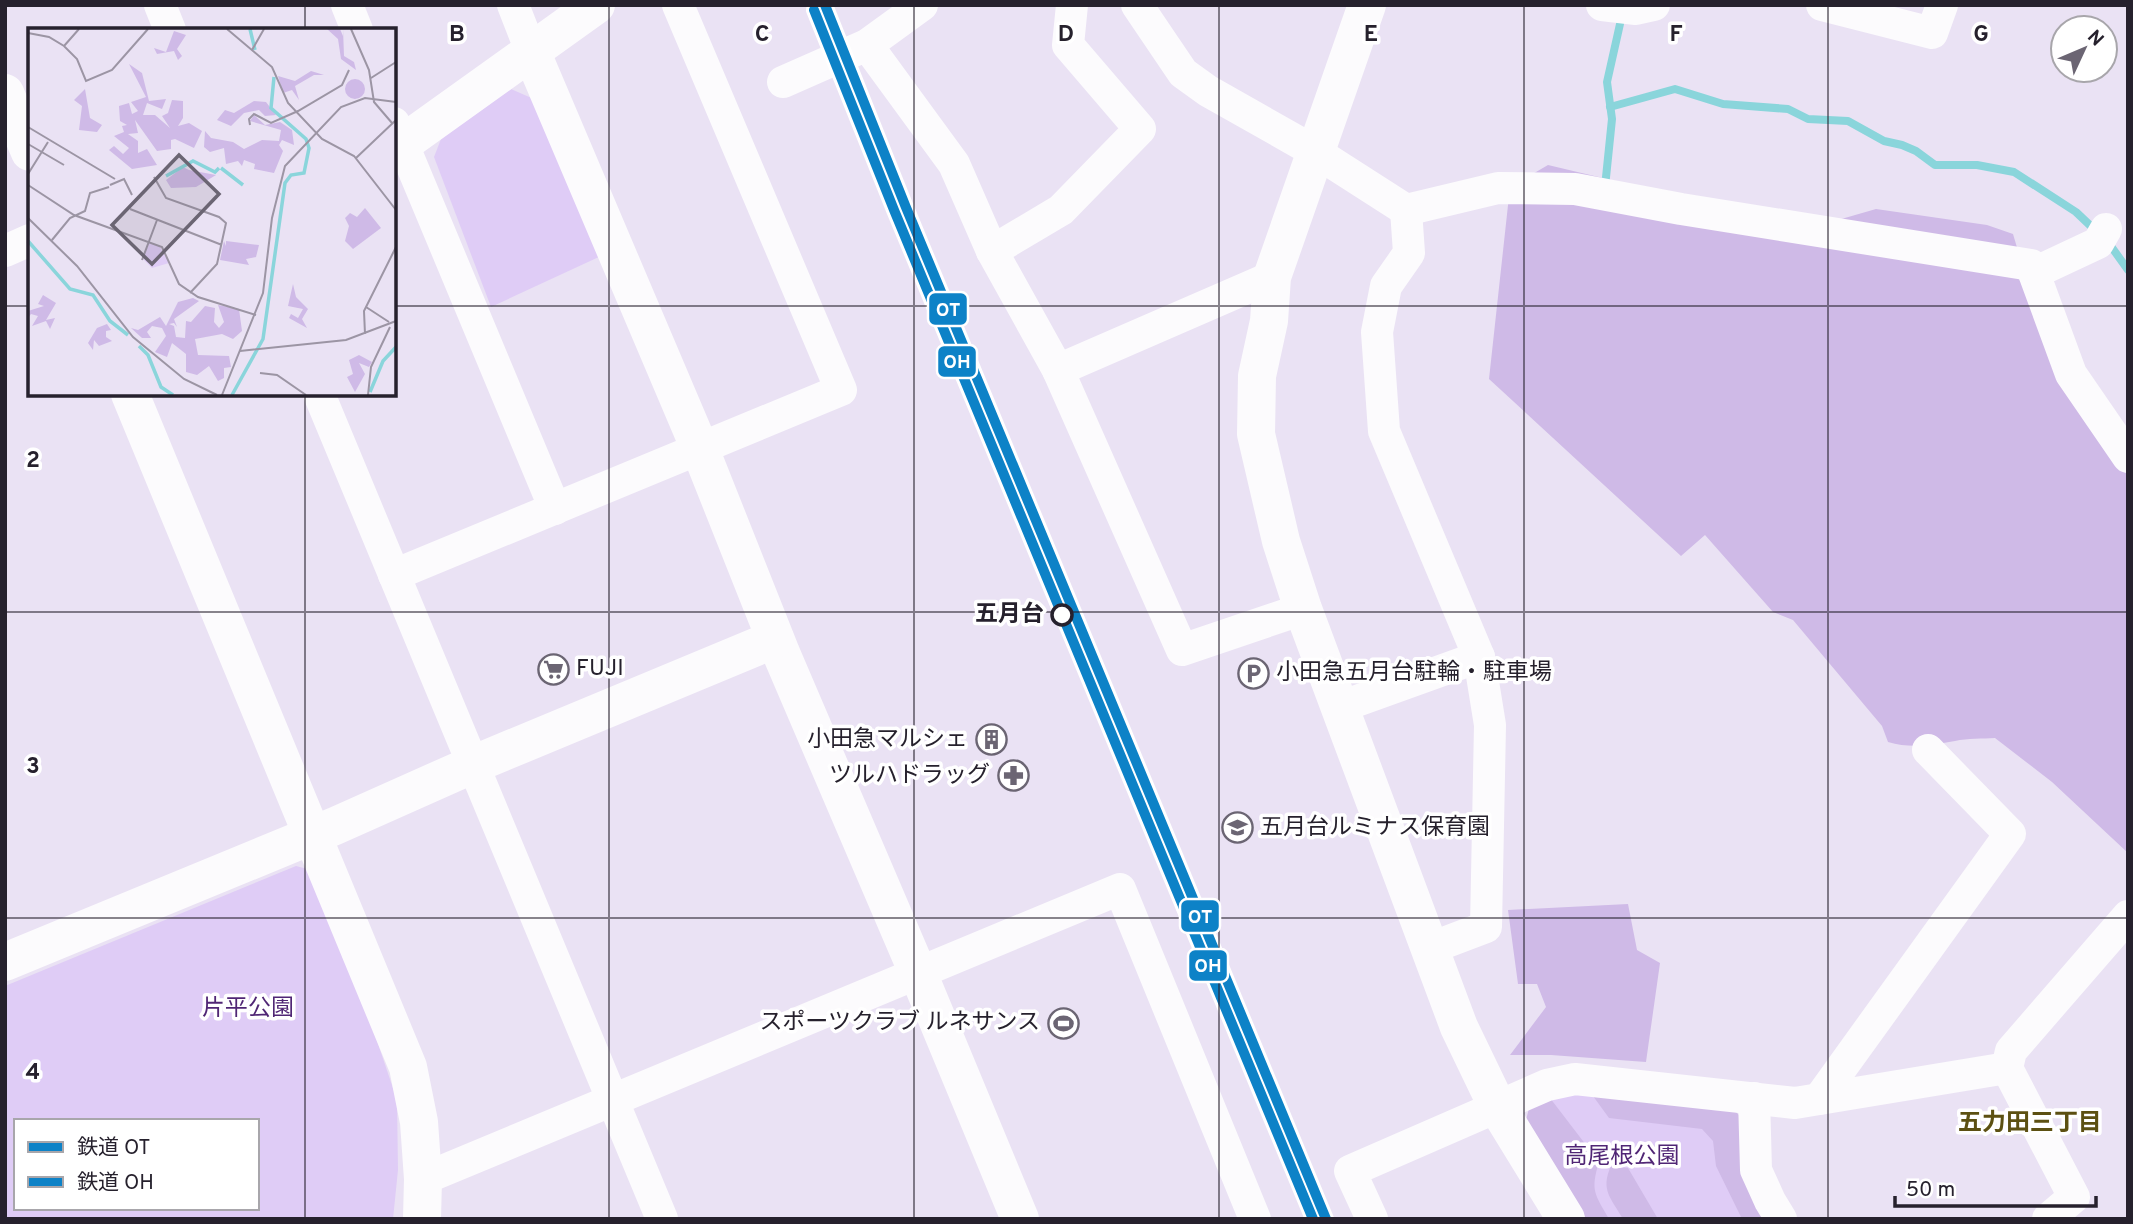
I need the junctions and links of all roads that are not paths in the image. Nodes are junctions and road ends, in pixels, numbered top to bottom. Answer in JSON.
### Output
{"nodes":[{"id":1,"x":160,"y":5,"type":"edge"},
{"id":2,"x":347,"y":5,"type":"edge"},
{"id":3,"x":513,"y":5,"type":"edge"},
{"id":4,"x":596,"y":5,"type":"edge"},
{"id":5,"x":678,"y":5,"type":"edge"},
{"id":6,"x":922,"y":5,"type":"edge"},
{"id":7,"x":1072,"y":5,"type":"edge"},
{"id":8,"x":1137,"y":5,"type":"edge"},
{"id":9,"x":1367,"y":5,"type":"edge"},
{"id":10,"x":1602,"y":5,"type":"edge"},
{"id":11,"x":1654,"y":5,"type":"edge"},
{"id":12,"x":1822,"y":5,"type":"edge"},
{"id":13,"x":1942,"y":5,"type":"edge"},
{"id":14,"x":169,"y":28,"type":"edge"},
{"id":15,"x":356,"y":28,"type":"edge"},
{"id":16,"x":867,"y":45,"type":"junction"},
{"id":17,"x":531,"y":51,"type":"junction"},
{"id":18,"x":783,"y":82,"type":"dead end"},
{"id":19,"x":5,"y":93,"type":"edge"},
{"id":20,"x":397,"y":139,"type":"edge"},
{"id":21,"x":28,"y":147,"type":"edge"},
{"id":22,"x":1314,"y":151,"type":"junction"},
{"id":23,"x":1406,"y":210,"type":"junction"},
{"id":24,"x":2102,"y":236,"type":"dead end"},
{"id":25,"x":28,"y":241,"type":"edge"},
{"id":26,"x":5,"y":251,"type":"edge"},
{"id":27,"x":992,"y":251,"type":"junction"},
{"id":28,"x":2034,"y":273,"type":"junction"},
{"id":29,"x":1272,"y":277,"type":"junction"},
{"id":30,"x":1058,"y":370,"type":"junction"},
{"id":31,"x":132,"y":396,"type":"edge"},
{"id":32,"x":319,"y":396,"type":"edge"},
{"id":33,"x":700,"y":449,"type":"junction"},
{"id":34,"x":2128,"y":457,"type":"edge"},
{"id":35,"x":555,"y":509,"type":"junction"},
{"id":36,"x":394,"y":575,"type":"junction"},
{"id":37,"x":1303,"y":609,"type":"junction"},
{"id":38,"x":775,"y":639,"type":"junction"},
{"id":39,"x":1479,"y":657,"type":"junction"},
{"id":40,"x":1340,"y":707,"type":"junction"},
{"id":41,"x":1927,"y":750,"type":"dead end"},
{"id":42,"x":472,"y":765,"type":"junction"},
{"id":43,"x":313,"y":835,"type":"junction"},
{"id":44,"x":2128,"y":916,"type":"edge"},
{"id":45,"x":1428,"y":950,"type":"junction"},
{"id":46,"x":5,"y":962,"type":"edge"},
{"id":47,"x":918,"y":973,"type":"junction"},
{"id":48,"x":2007,"y":1068,"type":"junction"},
{"id":49,"x":1754,"y":1098,"type":"junction"},
{"id":50,"x":1819,"y":1099,"type":"junction"},
{"id":51,"x":612,"y":1101,"type":"junction"},
{"id":52,"x":1498,"y":1108,"type":"junction"},
{"id":53,"x":424,"y":1179,"type":"junction"},
{"id":54,"x":422,"y":1219,"type":"edge"},
{"id":55,"x":662,"y":1219,"type":"edge"},
{"id":56,"x":1020,"y":1219,"type":"edge"},
{"id":57,"x":1255,"y":1219,"type":"edge"},
{"id":58,"x":1373,"y":1219,"type":"edge"},
{"id":59,"x":1566,"y":1219,"type":"edge"},
{"id":60,"x":1781,"y":1219,"type":"edge"},
{"id":61,"x":2048,"y":1219,"type":"edge"}],
"edges":[{"from":1,"to":14,"type":"street"},
{"from":2,"to":15,"type":"street"},
{"from":3,"to":17,"type":"street"},
{"from":4,"to":17,"type":"street"},
{"from":5,"to":33,"type":"street"},
{"from":6,"to":16,"type":"street"},
{"from":7,"to":27,"type":"street"},
{"from":8,"to":22,"type":"street"},
{"from":9,"to":22,"type":"street"},
{"from":10,"to":11,"type":"street"},
{"from":12,"to":13,"type":"street"},
{"from":16,"to":18,"type":"street"},
{"from":16,"to":27,"type":"street"},
{"from":17,"to":20,"type":"street"},
{"from":17,"to":33,"type":"street"},
{"from":19,"to":21,"type":"street"},
{"from":20,"to":35,"type":"street"},
{"from":22,"to":23,"type":"street"},
{"from":22,"to":29,"type":"street"},
{"from":23,"to":28,"type":"street"},
{"from":23,"to":39,"type":"street"},
{"from":24,"to":28,"type":"street"},
{"from":25,"to":26,"type":"street"},
{"from":27,"to":30,"type":"street"},
{"from":28,"to":34,"type":"street"},
{"from":29,"to":30,"type":"street"},
{"from":29,"to":37,"type":"street"},
{"from":30,"to":37,"type":"street"},
{"from":31,"to":43,"type":"street"},
{"from":32,"to":36,"type":"street"},
{"from":33,"to":35,"type":"street"},
{"from":33,"to":38,"type":"street"},
{"from":35,"to":36,"type":"street"},
{"from":36,"to":42,"type":"street"},
{"from":37,"to":40,"type":"street"},
{"from":38,"to":42,"type":"street"},
{"from":38,"to":47,"type":"street"},
{"from":39,"to":40,"type":"street"},
{"from":39,"to":45,"type":"street"},
{"from":40,"to":45,"type":"street"},
{"from":41,"to":50,"type":"street"},
{"from":42,"to":43,"type":"street"},
{"from":42,"to":51,"type":"street"},
{"from":43,"to":46,"type":"street"},
{"from":43,"to":53,"type":"street"},
{"from":44,"to":48,"type":"street"},
{"from":45,"to":52,"type":"street"},
{"from":47,"to":51,"type":"street"},
{"from":47,"to":56,"type":"street"},
{"from":47,"to":57,"type":"street"},
{"from":48,"to":50,"type":"street"},
{"from":48,"to":61,"type":"street"},
{"from":49,"to":50,"type":"street"},
{"from":49,"to":52,"type":"street"},
{"from":49,"to":60,"type":"street"},
{"from":51,"to":53,"type":"street"},
{"from":51,"to":55,"type":"street"},
{"from":52,"to":58,"type":"street"},
{"from":52,"to":59,"type":"street"},
{"from":53,"to":54,"type":"street"}]}
